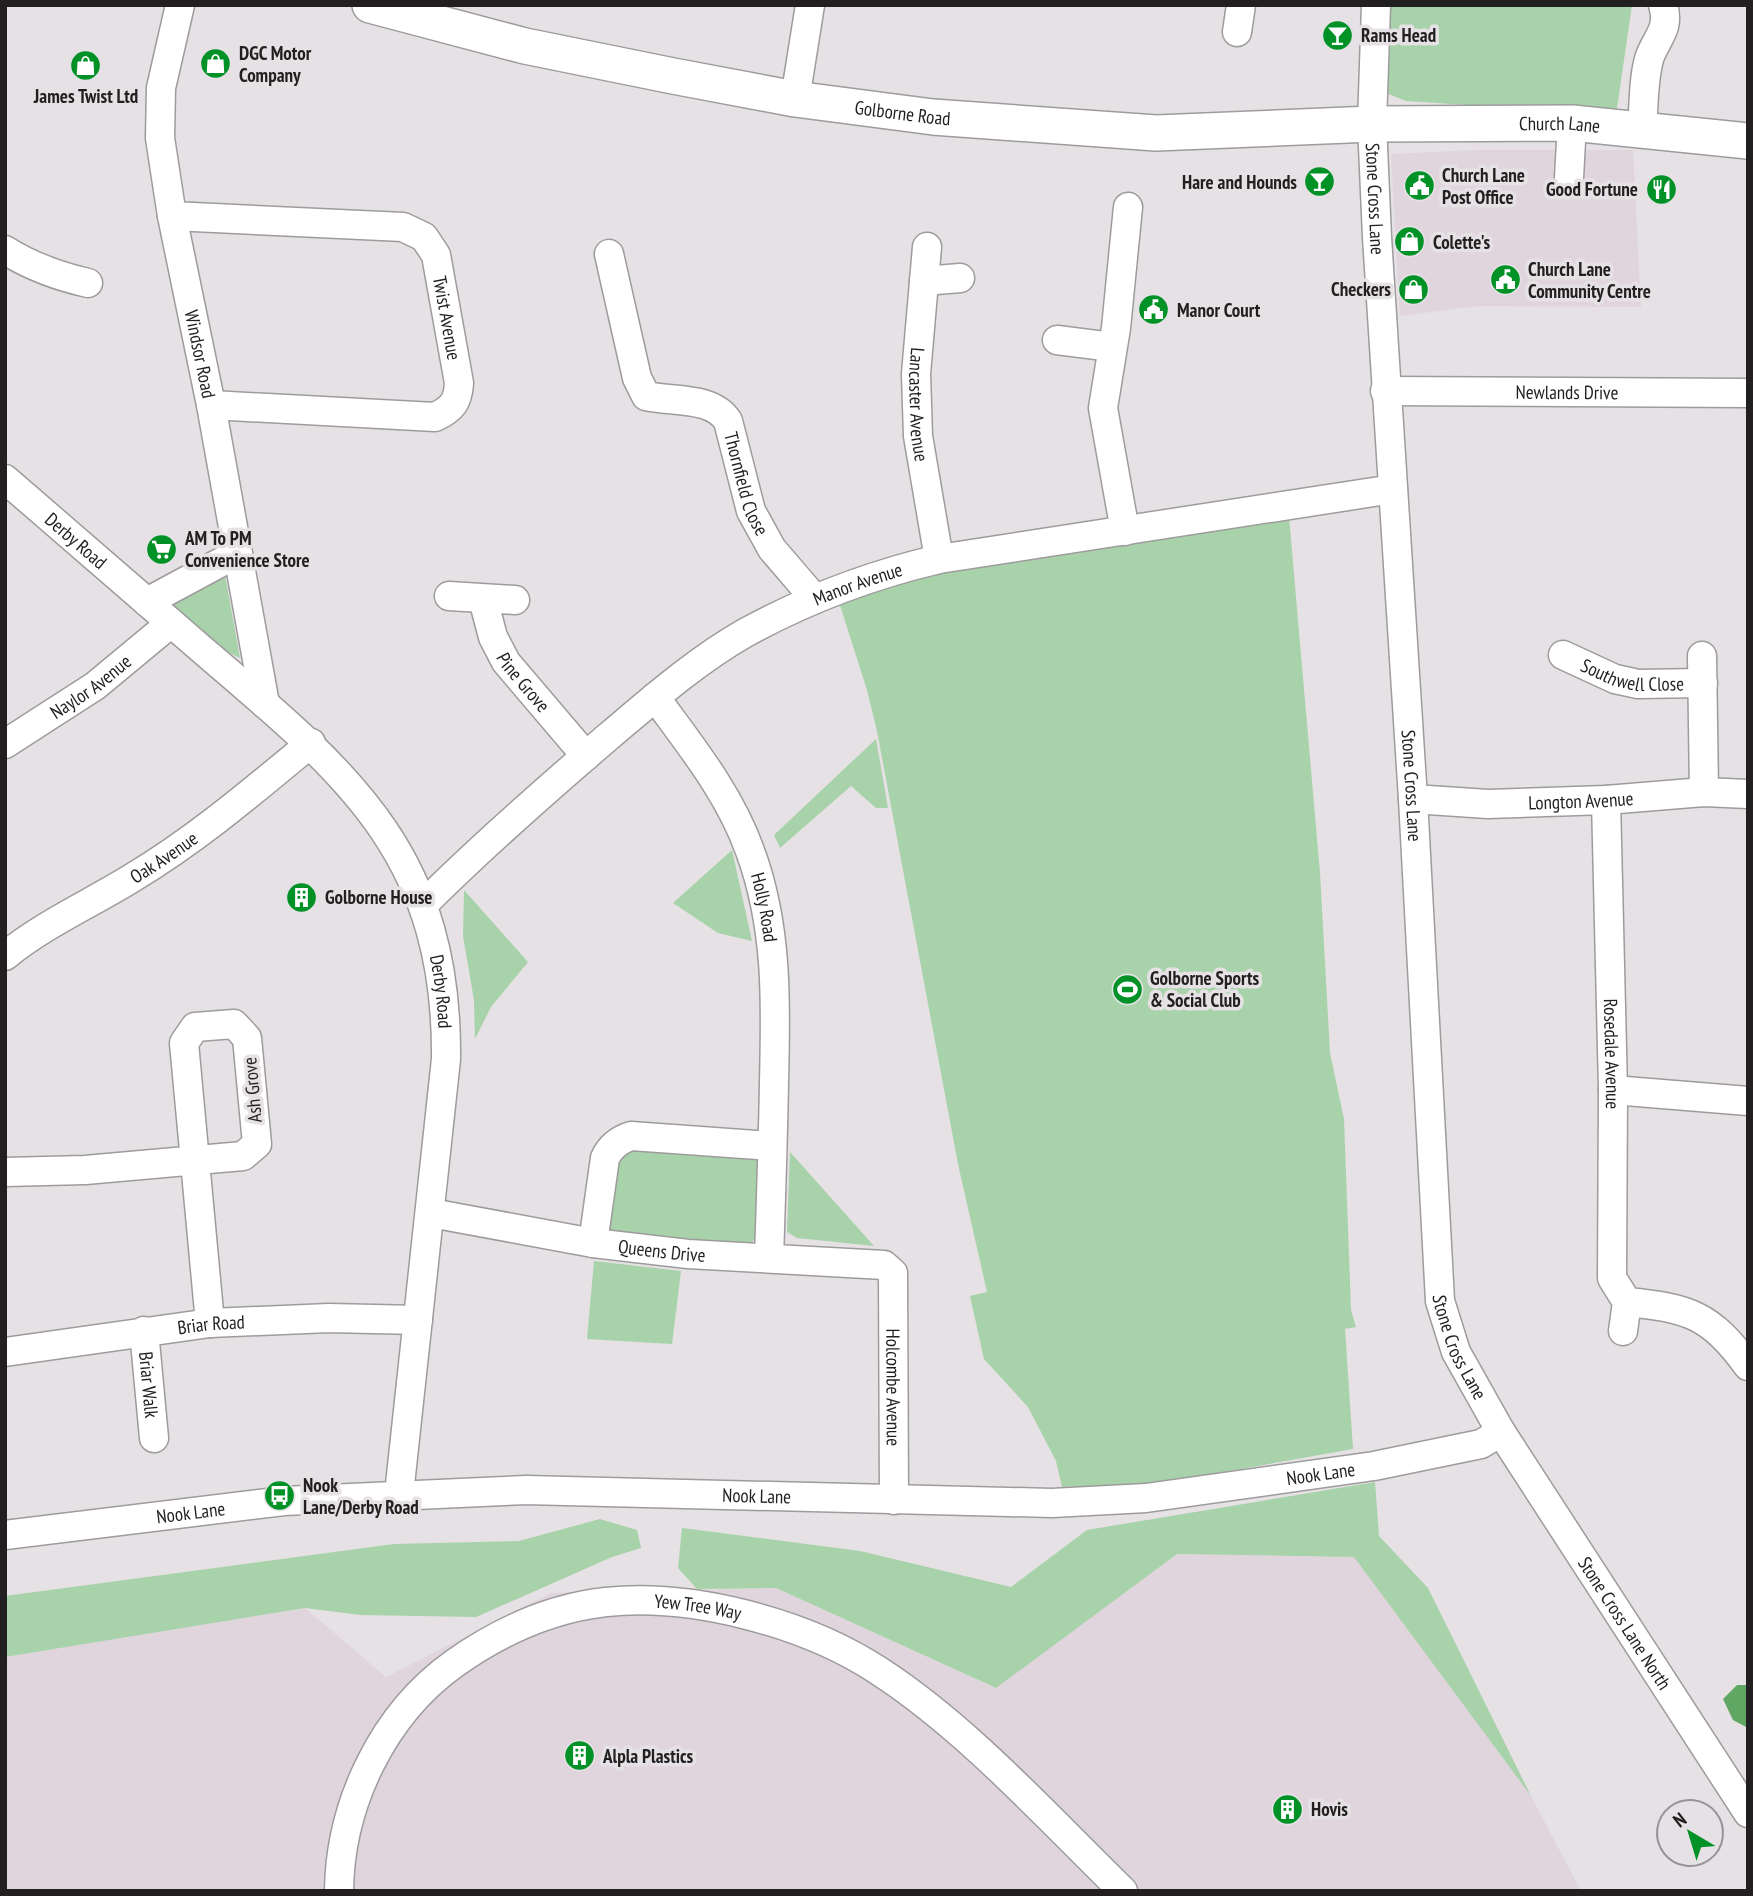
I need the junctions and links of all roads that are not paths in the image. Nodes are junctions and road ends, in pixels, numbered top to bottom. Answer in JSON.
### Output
{"nodes":[{"id":1,"x":180,"y":5,"type":"edge"},
{"id":2,"x":370,"y":5,"type":"edge"},
{"id":3,"x":810,"y":5,"type":"edge"},
{"id":4,"x":1376,"y":5,"type":"edge"},
{"id":5,"x":1663,"y":5,"type":"edge"},
{"id":6,"x":795,"y":99,"type":"junction"},
{"id":7,"x":1572,"y":122,"type":"junction"},
{"id":8,"x":1372,"y":124,"type":"junction"},
{"id":9,"x":1642,"y":128,"type":"junction"},
{"id":10,"x":1748,"y":141,"type":"edge"},
{"id":11,"x":1569,"y":178,"type":"dead end"},
{"id":12,"x":1128,"y":207,"type":"dead end"},
{"id":13,"x":172,"y":216,"type":"junction"},
{"id":14,"x":927,"y":247,"type":"dead end"},
{"id":15,"x":5,"y":250,"type":"edge"},
{"id":16,"x":609,"y":254,"type":"dead end"},
{"id":17,"x":960,"y":278,"type":"dead end"},
{"id":18,"x":924,"y":281,"type":"junction"},
{"id":19,"x":88,"y":283,"type":"dead end"},
{"id":20,"x":1057,"y":340,"type":"dead end"},
{"id":21,"x":1112,"y":347,"type":"junction"},
{"id":22,"x":1385,"y":391,"type":"junction"},
{"id":23,"x":1748,"y":393,"type":"edge"},
{"id":24,"x":211,"y":405,"type":"junction"},
{"id":25,"x":5,"y":479,"type":"edge"},
{"id":26,"x":1393,"y":489,"type":"junction"},
{"id":27,"x":1125,"y":531,"type":"junction"},
{"id":28,"x":238,"y":553,"type":"junction"},
{"id":29,"x":939,"y":559,"type":"junction"},
{"id":30,"x":449,"y":596,"type":"dead end"},
{"id":31,"x":483,"y":599,"type":"junction"},
{"id":32,"x":815,"y":599,"type":"junction"},
{"id":33,"x":514,"y":600,"type":"dead end"},
{"id":34,"x":148,"y":601,"type":"junction"},
{"id":35,"x":171,"y":622,"type":"junction"},
{"id":36,"x":1563,"y":655,"type":"dead end"},
{"id":37,"x":656,"y":697,"type":"junction"},
{"id":38,"x":265,"y":704,"type":"junction"},
{"id":39,"x":12,"y":732,"type":"edge"},
{"id":40,"x":311,"y":743,"type":"junction"},
{"id":41,"x":586,"y":756,"type":"junction"},
{"id":42,"x":1704,"y":792,"type":"junction"},
{"id":43,"x":1748,"y":794,"type":"edge"},
{"id":44,"x":1413,"y":799,"type":"junction"},
{"id":45,"x":1606,"y":800,"type":"junction"},
{"id":46,"x":424,"y":904,"type":"junction"},
{"id":47,"x":5,"y":956,"type":"edge"},
{"id":48,"x":1613,"y":1090,"type":"junction"},
{"id":49,"x":1748,"y":1101,"type":"edge"},
{"id":50,"x":772,"y":1146,"type":"junction"},
{"id":51,"x":194,"y":1161,"type":"junction"},
{"id":52,"x":5,"y":1172,"type":"edge"},
{"id":53,"x":431,"y":1213,"type":"junction"},
{"id":54,"x":593,"y":1243,"type":"junction"},
{"id":55,"x":769,"y":1258,"type":"junction"},
{"id":56,"x":893,"y":1273,"type":"joint"},
{"id":57,"x":1627,"y":1302,"type":"junction"},
{"id":58,"x":418,"y":1320,"type":"junction"},
{"id":59,"x":210,"y":1323,"type":"junction"},
{"id":60,"x":144,"y":1331,"type":"junction"},
{"id":61,"x":1623,"y":1331,"type":"dead end"},
{"id":62,"x":5,"y":1352,"type":"edge"},
{"id":63,"x":1748,"y":1366,"type":"edge"},
{"id":64,"x":1501,"y":1432,"type":"junction"},
{"id":65,"x":154,"y":1438,"type":"dead end"},
{"id":66,"x":399,"y":1494,"type":"junction"},
{"id":67,"x":894,"y":1500,"type":"junction"},
{"id":68,"x":5,"y":1535,"type":"edge"},
{"id":69,"x":1738,"y":1775,"type":"edge"},
{"id":70,"x":1748,"y":1813,"type":"edge"},
{"id":71,"x":338,"y":1891,"type":"edge"},
{"id":72,"x":1122,"y":1891,"type":"edge"}],
"edges":[{"from":1,"to":13,"type":"street","name":"Windsor Road"},
{"from":2,"to":6,"type":"main road","name":"Golborne Road"},
{"from":3,"to":6,"type":"street"},
{"from":4,"to":8,"type":"street","name":"Stone Cross Lane"},
{"from":5,"to":9,"type":"street"},
{"from":6,"to":8,"type":"main road","name":"Golborne Road"},
{"from":7,"to":8,"type":"main road","name":"Church Lane"},
{"from":7,"to":9,"type":"main road","name":"Church Lane"},
{"from":7,"to":11,"type":"street"},
{"from":8,"to":22,"type":"street","name":"Stone Cross Lane"},
{"from":9,"to":10,"type":"main road","name":"Church Lane"},
{"from":12,"to":21,"type":"street"},
{"from":13,"to":24,"type":"street","name":"Windsor Road"},
{"from":13,"to":24,"type":"street","name":"Twist Avenue"},
{"from":14,"to":18,"type":"street","name":"Lancaster Avenue"},
{"from":15,"to":19,"type":"street"},
{"from":16,"to":32,"type":"street","name":"Thornfield Close"},
{"from":17,"to":18,"type":"street"},
{"from":18,"to":29,"type":"street","name":"Lancaster Avenue"},
{"from":20,"to":21,"type":"street"},
{"from":21,"to":27,"type":"street"},
{"from":22,"to":23,"type":"street","name":"Newlands Drive"},
{"from":22,"to":26,"type":"street","name":"Stone Cross Lane"},
{"from":24,"to":28,"type":"street","name":"Windsor Road"},
{"from":25,"to":34,"type":"street","name":"Derby Road"},
{"from":26,"to":27,"type":"street","name":"Manor Avenue"},
{"from":26,"to":44,"type":"street","name":"Stone Cross Lane"},
{"from":27,"to":29,"type":"street","name":"Manor Avenue"},
{"from":28,"to":34,"type":"street"},
{"from":28,"to":38,"type":"street","name":"Windsor Road"},
{"from":29,"to":32,"type":"street","name":"Manor Avenue"},
{"from":30,"to":31,"type":"street"},
{"from":31,"to":33,"type":"street"},
{"from":31,"to":41,"type":"street","name":"Pine Grove"},
{"from":32,"to":37,"type":"street","name":"Manor Avenue"},
{"from":34,"to":35,"type":"street","name":"Derby Road"},
{"from":35,"to":38,"type":"street","name":"Derby Road"},
{"from":35,"to":39,"type":"street","name":"Naylor Avenue"},
{"from":36,"to":42,"type":"street","name":"Southwell Close"},
{"from":37,"to":41,"type":"street","name":"Manor Avenue"},
{"from":37,"to":50,"type":"street","name":"Holly Road"},
{"from":38,"to":40,"type":"street","name":"Derby Road"},
{"from":40,"to":46,"type":"street","name":"Derby Road"},
{"from":40,"to":47,"type":"street","name":"Oak Avenue"},
{"from":41,"to":46,"type":"street","name":"Manor Avenue"},
{"from":42,"to":43,"type":"street","name":"Longton Avenue"},
{"from":42,"to":45,"type":"street","name":"Longton Avenue"},
{"from":44,"to":45,"type":"street","name":"Longton Avenue"},
{"from":44,"to":64,"type":"street","name":"Stone Cross Lane"},
{"from":45,"to":48,"type":"street","name":"Rosedale Avenue"},
{"from":46,"to":53,"type":"street","name":"Derby Road"},
{"from":48,"to":49,"type":"street"},
{"from":48,"to":57,"type":"street","name":"Rosedale Avenue"},
{"from":50,"to":54,"type":"street"},
{"from":50,"to":55,"type":"street","name":"Holly Road"},
{"from":51,"to":51,"type":"street","name":"Ash Grove"},
{"from":51,"to":52,"type":"street"},
{"from":51,"to":59,"type":"street","name":"Ash Grove"},
{"from":53,"to":54,"type":"street","name":"Queens Drive"},
{"from":53,"to":58,"type":"street","name":"Derby Road"},
{"from":54,"to":55,"type":"street","name":"Queens Drive"},
{"from":55,"to":56,"type":"street","name":"Queens Drive"},
{"from":56,"to":67,"type":"street","name":"Holcombe Avenue"},
{"from":57,"to":61,"type":"street"},
{"from":57,"to":63,"type":"street"},
{"from":58,"to":59,"type":"street","name":"Briar Road"},
{"from":58,"to":66,"type":"street","name":"Derby Road"},
{"from":59,"to":60,"type":"street","name":"Briar Road"},
{"from":60,"to":62,"type":"street","name":"Briar Road"},
{"from":60,"to":65,"type":"street","name":"Briar Walk"},
{"from":64,"to":67,"type":"street","name":"Nook Lane"},
{"from":64,"to":69,"type":"street","name":"Stone Cross Lane North"},
{"from":66,"to":67,"type":"street","name":"Nook Lane"},
{"from":66,"to":68,"type":"street","name":"Nook Lane"},
{"from":69,"to":70,"type":"street","name":"Stone Cross Lane North"},
{"from":71,"to":72,"type":"street","name":"Yew Tree Way"}]}
